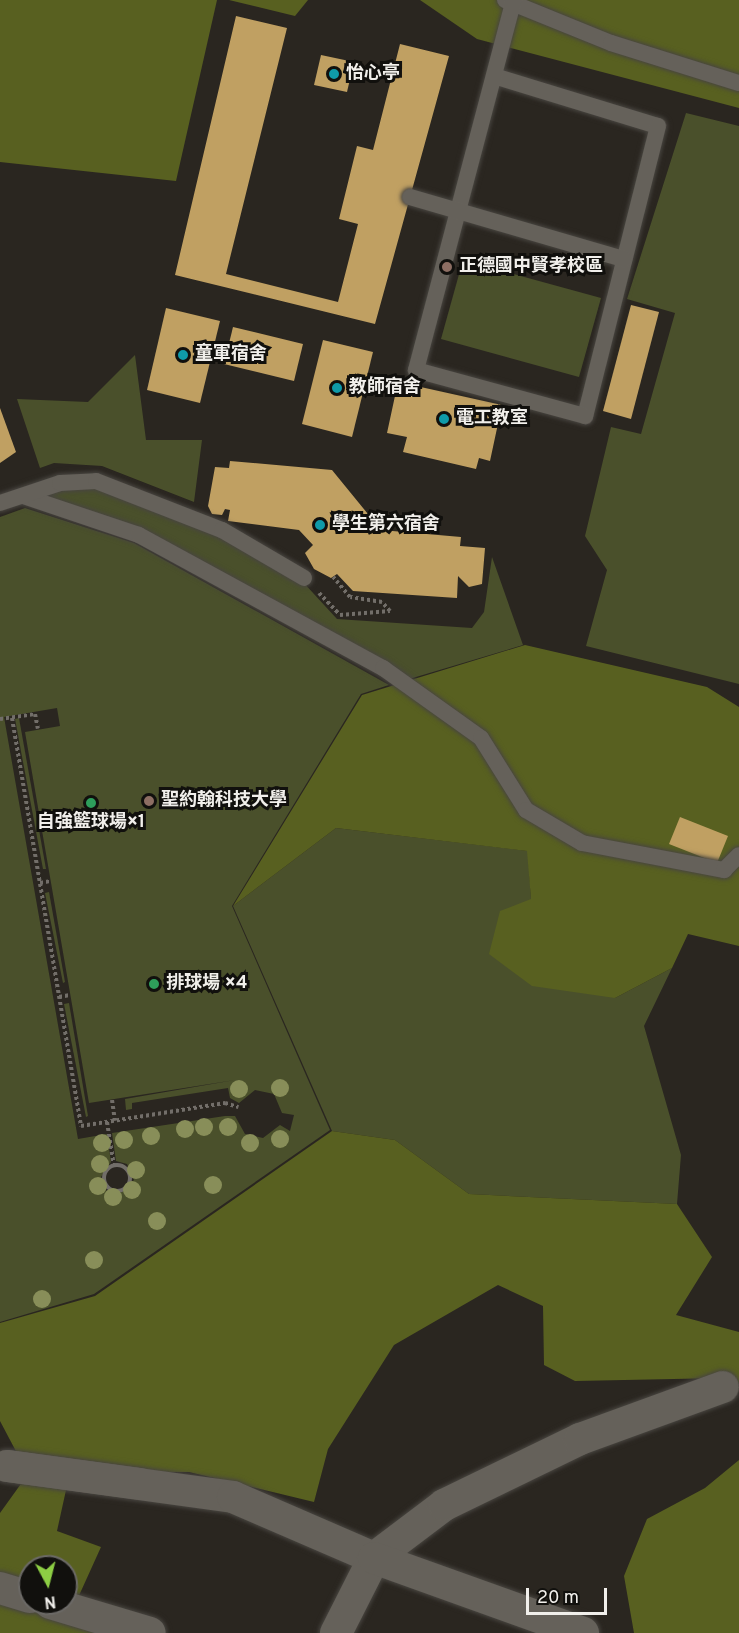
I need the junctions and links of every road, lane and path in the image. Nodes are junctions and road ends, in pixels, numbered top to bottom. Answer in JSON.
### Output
{"nodes":[{"id":1,"x":509,"y":2,"type":"edge"},
{"id":2,"x":494,"y":76,"type":"junction"},
{"id":3,"x":739,"y":83,"type":"edge"},
{"id":4,"x":410,"y":197,"type":"dead end"},
{"id":5,"x":457,"y":213,"type":"junction"},
{"id":6,"x":624,"y":259,"type":"junction"},
{"id":7,"x":23,"y":496,"type":"junction"},
{"id":8,"x":0,"y":503,"type":"edge"},
{"id":9,"x":333,"y":576,"type":"dead end"},
{"id":10,"x":304,"y":578,"type":"joint"},
{"id":11,"x":12,"y":718,"type":"junction"},
{"id":12,"x":0,"y":719,"type":"edge"},
{"id":13,"x":38,"y":729,"type":"dead end"},
{"id":14,"x":739,"y":855,"type":"edge"},
{"id":15,"x":50,"y":881,"type":"dead end"},
{"id":16,"x":40,"y":883,"type":"junction"},
{"id":17,"x":70,"y":994,"type":"dead end"},
{"id":18,"x":59,"y":997,"type":"junction"},
{"id":19,"x":112,"y":1100,"type":"dead end"},
{"id":20,"x":238,"y":1107,"type":"dead end"},
{"id":21,"x":115,"y":1121,"type":"junction"},
{"id":22,"x":107,"y":1122,"type":"junction"},
{"id":23,"x":114,"y":1166,"type":"junction"},
{"id":24,"x":723,"y":1387,"type":"dead end"},
{"id":25,"x":4,"y":1460,"type":"edge"},
{"id":26,"x":141,"y":1484,"type":"dead end"},
{"id":27,"x":374,"y":1558,"type":"junction"},
{"id":28,"x":0,"y":1588,"type":"edge"},
{"id":29,"x":18,"y":1593,"type":"edge"},
{"id":30,"x":78,"y":1611,"type":"edge"},
{"id":31,"x":150,"y":1633,"type":"edge"},
{"id":32,"x":336,"y":1633,"type":"edge"},
{"id":33,"x":583,"y":1633,"type":"edge"}],
"edges":[{"from":1,"to":2,"type":"lane"},
{"from":1,"to":3,"type":"lane"},
{"from":2,"to":5,"type":"lane"},
{"from":2,"to":6,"type":"lane"},
{"from":4,"to":5,"type":"lane"},
{"from":5,"to":6,"type":"lane"},
{"from":5,"to":6,"type":"lane"},
{"from":7,"to":8,"type":"lane"},
{"from":7,"to":10,"type":"lane"},
{"from":7,"to":14,"type":"lane"},
{"from":9,"to":10,"type":"path"},
{"from":11,"to":12,"type":"path"},
{"from":11,"to":13,"type":"path"},
{"from":11,"to":16,"type":"path"},
{"from":15,"to":16,"type":"path"},
{"from":16,"to":18,"type":"path"},
{"from":17,"to":18,"type":"path"},
{"from":18,"to":22,"type":"path"},
{"from":19,"to":21,"type":"path"},
{"from":20,"to":21,"type":"path"},
{"from":21,"to":22,"type":"path"},
{"from":22,"to":23,"type":"path"},
{"from":23,"to":23,"type":"path"},
{"from":24,"to":27,"type":"street"},
{"from":25,"to":26,"type":"street"},
{"from":25,"to":27,"type":"street"},
{"from":27,"to":32,"type":"street"},
{"from":27,"to":33,"type":"street"},
{"from":28,"to":29,"type":"street"},
{"from":30,"to":31,"type":"street"}]}
